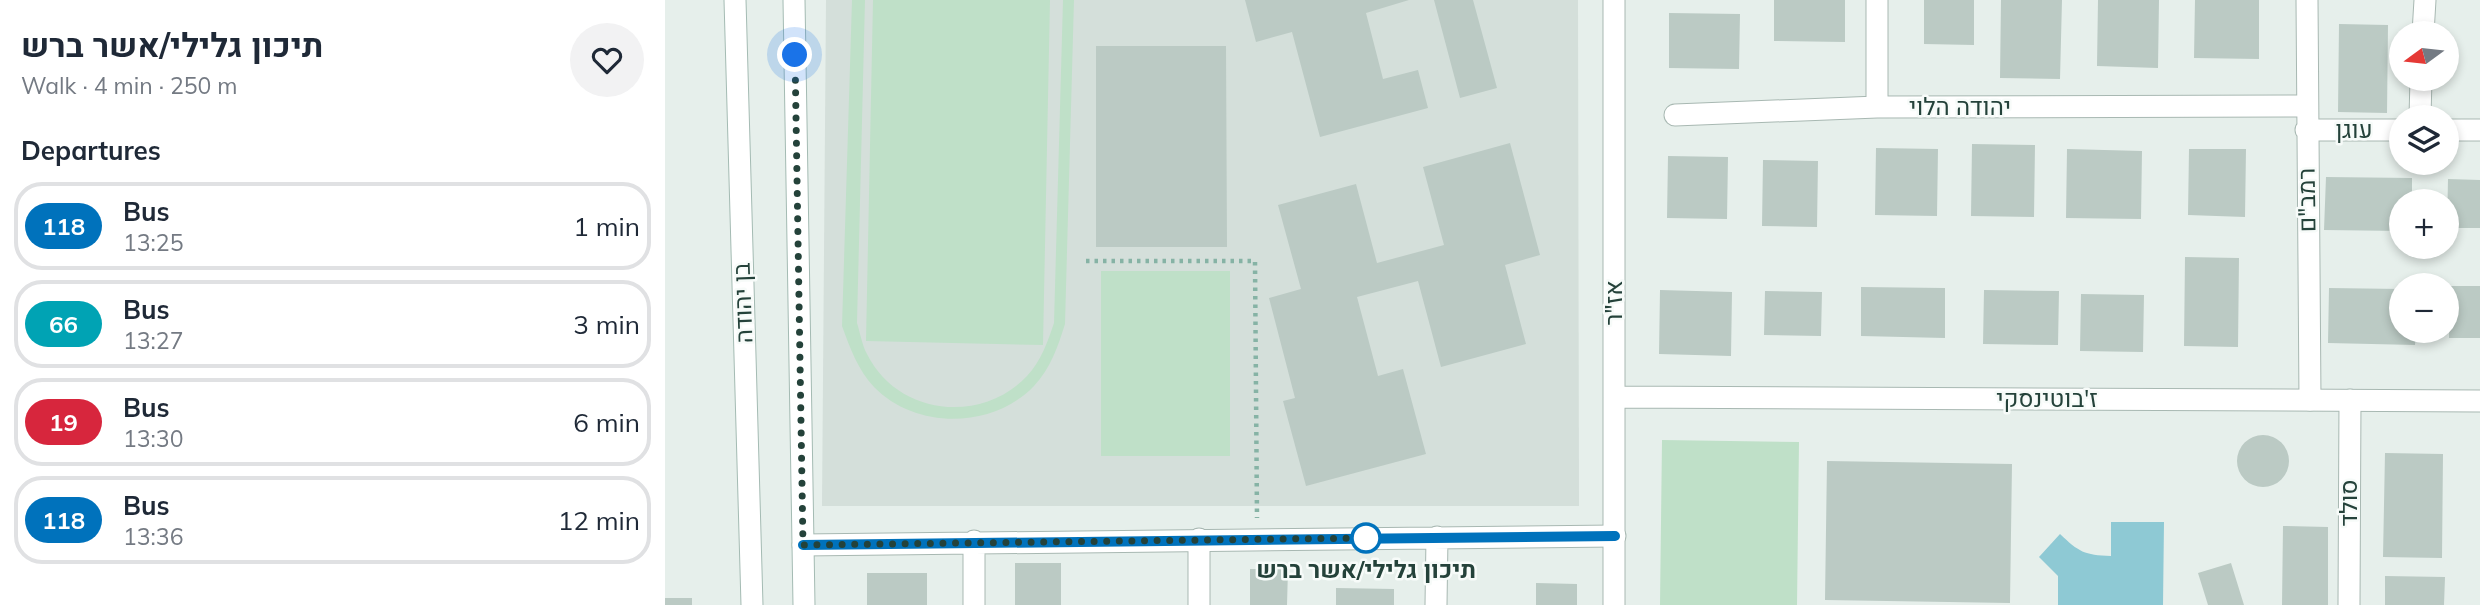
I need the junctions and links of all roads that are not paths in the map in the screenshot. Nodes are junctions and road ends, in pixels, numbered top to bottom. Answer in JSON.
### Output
{"nodes":[{"id":1,"x":735,"y":0,"type":"edge"},
{"id":2,"x":794,"y":0,"type":"edge"},
{"id":3,"x":1614,"y":0,"type":"edge"},
{"id":4,"x":1877,"y":0,"type":"edge"},
{"id":5,"x":2307,"y":0,"type":"edge"},
{"id":6,"x":2425,"y":0,"type":"edge"},
{"id":7,"x":2424,"y":21,"type":"edge"},
{"id":8,"x":2307,"y":106,"type":"junction"},
{"id":9,"x":1877,"y":107,"type":"junction"},
{"id":10,"x":1675,"y":115,"type":"dead end"},
{"id":11,"x":2306,"y":130,"type":"junction"},
{"id":12,"x":2389,"y":130,"type":"edge"},
{"id":13,"x":2459,"y":130,"type":"edge"},
{"id":14,"x":2480,"y":130,"type":"edge"},
{"id":15,"x":1614,"y":397,"type":"junction"},
{"id":16,"x":2310,"y":400,"type":"junction"},
{"id":17,"x":2350,"y":400,"type":"junction"},
{"id":18,"x":2480,"y":401,"type":"edge"},
{"id":19,"x":1615,"y":536,"type":"junction"},
{"id":20,"x":1437,"y":537,"type":"junction"},
{"id":21,"x":1199,"y":539,"type":"junction"},
{"id":22,"x":974,"y":541,"type":"junction"},
{"id":23,"x":803,"y":545,"type":"junction"},
{"id":24,"x":752,"y":605,"type":"edge"},
{"id":25,"x":804,"y":605,"type":"edge"},
{"id":26,"x":974,"y":605,"type":"edge"},
{"id":27,"x":1199,"y":605,"type":"edge"},
{"id":28,"x":1436,"y":605,"type":"edge"},
{"id":29,"x":1614,"y":605,"type":"edge"},
{"id":30,"x":2349,"y":605,"type":"edge"}],
"edges":[{"from":1,"to":24,"type":"street","name":"בן יהודה"},
{"from":2,"to":23,"type":"street"},
{"from":3,"to":15,"type":"street","name":"אז\"ר"},
{"from":4,"to":9,"type":"street"},
{"from":5,"to":8,"type":"street","name":"רמב\"ם"},
{"from":6,"to":7,"type":"street"},
{"from":8,"to":9,"type":"street","name":"יהודה הלוי"},
{"from":8,"to":11,"type":"street","name":"רמב\"ם"},
{"from":9,"to":10,"type":"street","name":"יהודה הלוי"},
{"from":11,"to":12,"type":"street","name":"עוגן"},
{"from":11,"to":16,"type":"street","name":"רמב\"ם"},
{"from":13,"to":14,"type":"street"},
{"from":15,"to":16,"type":"street","name":"ז'בוטינסקי"},
{"from":15,"to":19,"type":"street","name":"אז\"ר"},
{"from":16,"to":17,"type":"street","name":"ז'בוטינסקי"},
{"from":17,"to":18,"type":"street","name":"ז'בוטינסקי"},
{"from":17,"to":30,"type":"street","name":"סולד"},
{"from":19,"to":20,"type":"street"},
{"from":19,"to":29,"type":"street","name":"אז\"ר"},
{"from":20,"to":21,"type":"street"},
{"from":20,"to":28,"type":"street"},
{"from":21,"to":22,"type":"street"},
{"from":21,"to":27,"type":"street"},
{"from":22,"to":23,"type":"street"},
{"from":22,"to":26,"type":"street"},
{"from":23,"to":25,"type":"street"}]}
